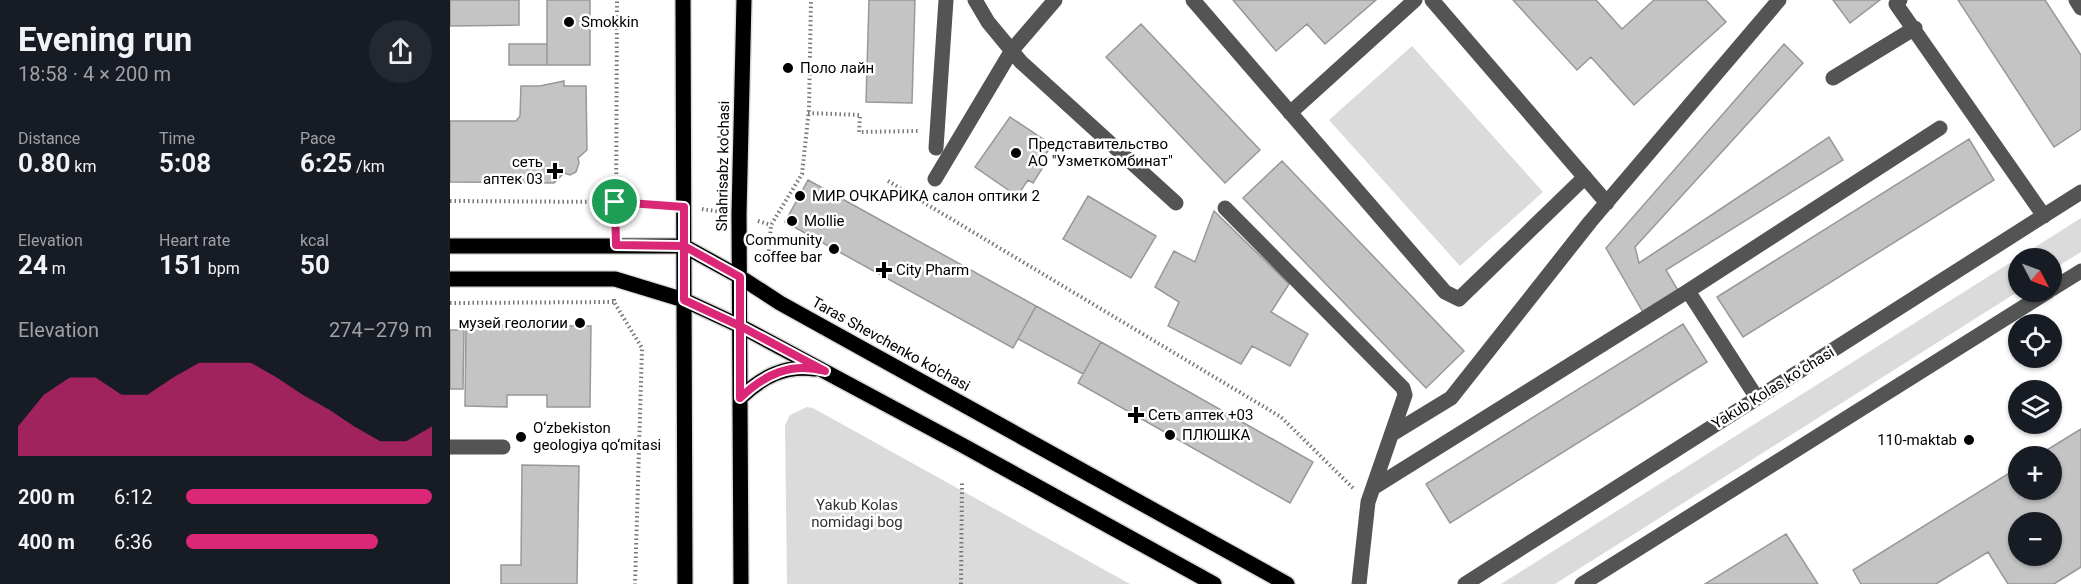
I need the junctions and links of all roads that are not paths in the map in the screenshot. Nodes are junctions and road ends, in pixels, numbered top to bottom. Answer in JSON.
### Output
{"nodes":[{"id":1,"x":683,"y":0,"type":"edge"},
{"id":2,"x":744,"y":0,"type":"edge"},
{"id":3,"x":946,"y":0,"type":"edge"},
{"id":4,"x":975,"y":0,"type":"edge"},
{"id":5,"x":1055,"y":0,"type":"edge"},
{"id":6,"x":1193,"y":0,"type":"edge"},
{"id":7,"x":1415,"y":0,"type":"edge"},
{"id":8,"x":1432,"y":0,"type":"edge"},
{"id":9,"x":1779,"y":0,"type":"edge"},
{"id":10,"x":1900,"y":0,"type":"edge"},
{"id":11,"x":2076,"y":0,"type":"edge"},
{"id":12,"x":2081,"y":8,"type":"edge"},
{"id":13,"x":1915,"y":28,"type":"junction"},
{"id":14,"x":1012,"y":51,"type":"junction"},
{"id":15,"x":1833,"y":78,"type":"dead end"},
{"id":16,"x":1290,"y":112,"type":"junction"},
{"id":17,"x":1940,"y":128,"type":"dead end"},
{"id":18,"x":936,"y":148,"type":"dead end"},
{"id":19,"x":1585,"y":177,"type":"junction"},
{"id":20,"x":935,"y":180,"type":"dead end"},
{"id":21,"x":2081,"y":192,"type":"edge"},
{"id":22,"x":1607,"y":202,"type":"junction"},
{"id":23,"x":1176,"y":203,"type":"dead end"},
{"id":24,"x":1225,"y":208,"type":"dead end"},
{"id":25,"x":2044,"y":216,"type":"junction"},
{"id":26,"x":450,"y":246,"type":"edge"},
{"id":27,"x":684,"y":246,"type":"junction"},
{"id":28,"x":2081,"y":271,"type":"edge"},
{"id":29,"x":740,"y":277,"type":"junction"},
{"id":30,"x":450,"y":279,"type":"edge"},
{"id":31,"x":2062,"y":283,"type":"edge"},
{"id":32,"x":1688,"y":291,"type":"junction"},
{"id":33,"x":684,"y":300,"type":"junction"},
{"id":34,"x":2032,"y":302,"type":"edge"},
{"id":35,"x":740,"y":326,"type":"junction"},
{"id":36,"x":825,"y":371,"type":"junction"},
{"id":37,"x":740,"y":398,"type":"junction"},
{"id":38,"x":1757,"y":398,"type":"junction"},
{"id":39,"x":1392,"y":434,"type":"junction"},
{"id":40,"x":450,"y":447,"type":"edge"},
{"id":41,"x":503,"y":447,"type":"dead end"},
{"id":42,"x":1370,"y":495,"type":"junction"},
{"id":43,"x":685,"y":584,"type":"edge"},
{"id":44,"x":741,"y":584,"type":"edge"},
{"id":45,"x":1214,"y":584,"type":"edge"},
{"id":46,"x":1287,"y":584,"type":"edge"},
{"id":47,"x":1359,"y":584,"type":"edge"},
{"id":48,"x":1465,"y":584,"type":"edge"},
{"id":49,"x":1582,"y":584,"type":"edge"}],
"edges":[{"from":1,"to":27,"type":"main road"},
{"from":2,"to":29,"type":"main road","name":"Shahrisabz ko'chasi"},
{"from":3,"to":18,"type":"street"},
{"from":4,"to":14,"type":"street"},
{"from":5,"to":14,"type":"street"},
{"from":6,"to":16,"type":"street"},
{"from":7,"to":16,"type":"street"},
{"from":8,"to":19,"type":"street"},
{"from":9,"to":22,"type":"street"},
{"from":10,"to":13,"type":"street"},
{"from":11,"to":12,"type":"street"},
{"from":13,"to":15,"type":"street"},
{"from":13,"to":25,"type":"street"},
{"from":14,"to":20,"type":"street"},
{"from":14,"to":23,"type":"street"},
{"from":16,"to":19,"type":"street"},
{"from":17,"to":32,"type":"street"},
{"from":19,"to":22,"type":"street"},
{"from":21,"to":25,"type":"street","name":"Yakub Kolas koʻchasi"},
{"from":22,"to":39,"type":"street"},
{"from":24,"to":39,"type":"street"},
{"from":25,"to":38,"type":"street","name":"Yakub Kolas koʻchasi"},
{"from":26,"to":27,"type":"main road","name":"Taras Shevchenko ko'chasi"},
{"from":27,"to":29,"type":"main road","name":"Taras Shevchenko ko'chasi"},
{"from":27,"to":33,"type":"main road"},
{"from":28,"to":31,"type":"street"},
{"from":29,"to":35,"type":"main road","name":"Shahrisabz ko'chasi"},
{"from":29,"to":46,"type":"main road","name":"Taras Shevchenko ko'chasi"},
{"from":30,"to":33,"type":"main road"},
{"from":32,"to":38,"type":"street"},
{"from":32,"to":42,"type":"street"},
{"from":33,"to":35,"type":"main road"},
{"from":33,"to":43,"type":"main road"},
{"from":34,"to":49,"type":"street"},
{"from":35,"to":36,"type":"main road"},
{"from":35,"to":37,"type":"main road","name":"Shahrisabz ko'chasi"},
{"from":36,"to":37,"type":"main road"},
{"from":36,"to":45,"type":"main road"},
{"from":37,"to":44,"type":"main road","name":"Shahrisabz ko'chasi"},
{"from":38,"to":48,"type":"street","name":"Yakub Kolas koʻchasi"},
{"from":39,"to":42,"type":"street"},
{"from":40,"to":41,"type":"street"},
{"from":42,"to":47,"type":"street"}]}
